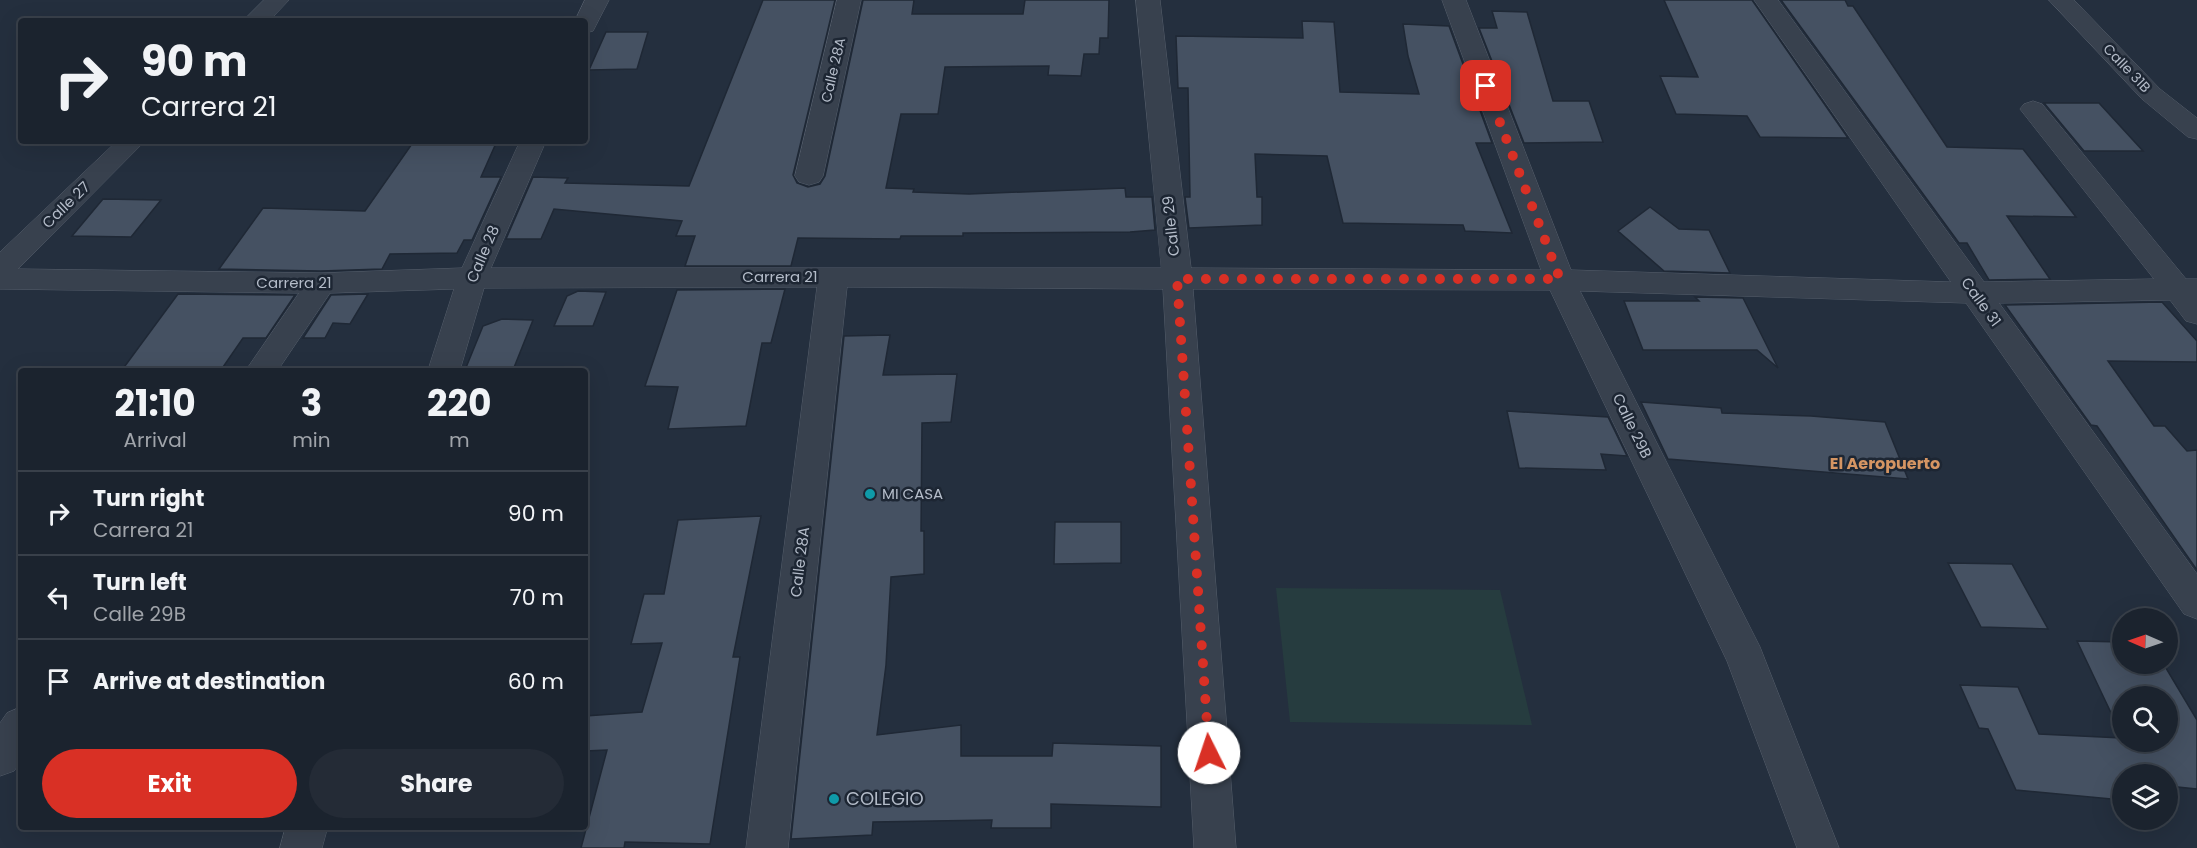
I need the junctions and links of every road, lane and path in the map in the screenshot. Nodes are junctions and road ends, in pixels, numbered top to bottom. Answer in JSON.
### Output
{"nodes":[{"id":1,"x":277,"y":0,"type":"edge"},
{"id":2,"x":597,"y":0,"type":"edge"},
{"id":3,"x":849,"y":0,"type":"edge"},
{"id":4,"x":1148,"y":0,"type":"edge"},
{"id":5,"x":1454,"y":0,"type":"edge"},
{"id":6,"x":1766,"y":0,"type":"edge"},
{"id":7,"x":2061,"y":0,"type":"edge"},
{"id":8,"x":258,"y":18,"type":"edge"},
{"id":9,"x":588,"y":20,"type":"edge"},
{"id":10,"x":2033,"y":109,"type":"dead end"},
{"id":11,"x":2197,"y":131,"type":"edge"},
{"id":12,"x":129,"y":144,"type":"edge"},
{"id":13,"x":532,"y":144,"type":"edge"},
{"id":14,"x":809,"y":176,"type":"dead end"},
{"id":15,"x":0,"y":269,"type":"edge"},
{"id":16,"x":833,"y":277,"type":"junction"},
{"id":17,"x":472,"y":278,"type":"junction"},
{"id":18,"x":0,"y":279,"type":"edge"},
{"id":19,"x":1177,"y":279,"type":"junction"},
{"id":20,"x":1560,"y":279,"type":"junction"},
{"id":21,"x":321,"y":283,"type":"junction"},
{"id":22,"x":2187,"y":289,"type":"edge"},
{"id":23,"x":1974,"y":293,"type":"junction"},
{"id":24,"x":2197,"y":313,"type":"edge"},
{"id":25,"x":263,"y":368,"type":"edge"},
{"id":26,"x":445,"y":368,"type":"edge"},
{"id":27,"x":2197,"y":603,"type":"edge"},
{"id":28,"x":18,"y":730,"type":"edge"},
{"id":29,"x":0,"y":757,"type":"edge"},
{"id":30,"x":306,"y":830,"type":"edge"},
{"id":31,"x":301,"y":848,"type":"edge"},
{"id":32,"x":767,"y":848,"type":"edge"},
{"id":33,"x":1215,"y":848,"type":"edge"},
{"id":34,"x":1818,"y":848,"type":"edge"}],
"edges":[{"from":1,"to":8,"type":"street"},
{"from":2,"to":9,"type":"street"},
{"from":3,"to":14,"type":"street","name":"Calle 28A"},
{"from":4,"to":19,"type":"street","name":"Calle 29"},
{"from":5,"to":20,"type":"street","name":"Calle 29B"},
{"from":6,"to":23,"type":"street","name":"Calle 31"},
{"from":7,"to":11,"type":"street","name":"Calle 31B"},
{"from":10,"to":22,"type":"street"},
{"from":12,"to":15,"type":"street","name":"Calle 27"},
{"from":13,"to":17,"type":"street","name":"Calle 28"},
{"from":16,"to":17,"type":"street","name":"Carrera 21"},
{"from":16,"to":19,"type":"street","name":"Carrera 21"},
{"from":16,"to":32,"type":"street","name":"Calle 28A"},
{"from":17,"to":21,"type":"street","name":"Carrera 21"},
{"from":17,"to":26,"type":"street","name":"Calle 28"},
{"from":18,"to":21,"type":"street","name":"Carrera 21"},
{"from":19,"to":20,"type":"street","name":"Carrera 21"},
{"from":19,"to":33,"type":"street","name":"Calle 29"},
{"from":20,"to":23,"type":"street","name":"Carrera 21"},
{"from":20,"to":34,"type":"street","name":"Calle 29B"},
{"from":21,"to":25,"type":"street"},
{"from":22,"to":23,"type":"street","name":"Carrera 21"},
{"from":22,"to":24,"type":"street"},
{"from":23,"to":27,"type":"street","name":"Calle 31"},
{"from":28,"to":29,"type":"street"},
{"from":30,"to":31,"type":"street"}]}
